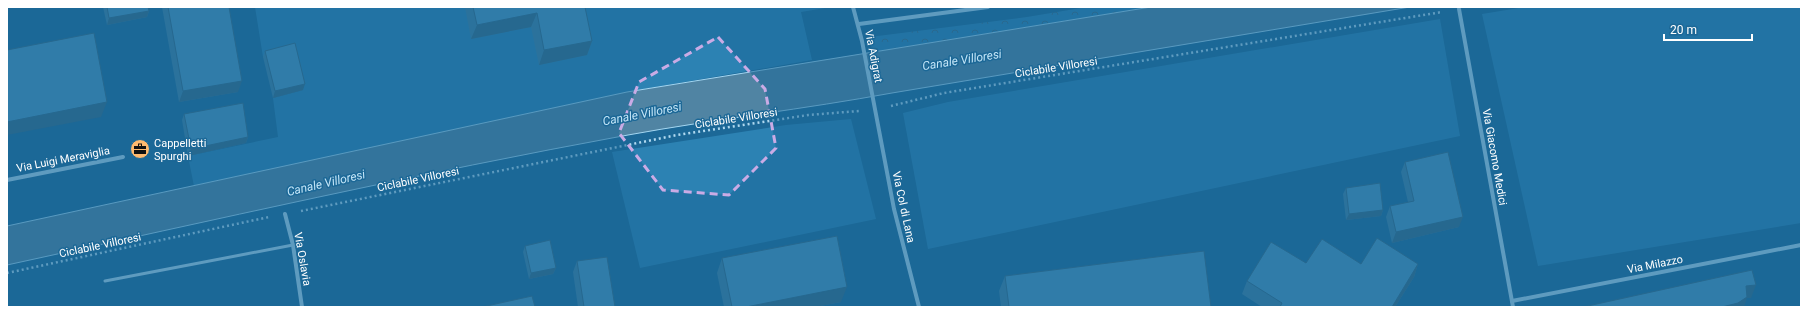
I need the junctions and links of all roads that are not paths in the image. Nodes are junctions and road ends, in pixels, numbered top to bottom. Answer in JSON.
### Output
{"nodes":[{"id":1,"x":853,"y":7,"type":"edge"},
{"id":2,"x":988,"y":7,"type":"edge"},
{"id":3,"x":1459,"y":9,"type":"road end"},
{"id":4,"x":859,"y":24,"type":"junction"},
{"id":5,"x":875,"y":110,"type":"joint"},
{"id":6,"x":123,"y":157,"type":"dead end"},
{"id":7,"x":7,"y":180,"type":"edge"},
{"id":8,"x":285,"y":214,"type":"road end"},
{"id":9,"x":293,"y":245,"type":"junction"},
{"id":10,"x":1801,"y":245,"type":"edge"},
{"id":11,"x":105,"y":281,"type":"dead end"},
{"id":12,"x":1512,"y":301,"type":"junction"},
{"id":13,"x":302,"y":307,"type":"edge"},
{"id":14,"x":919,"y":307,"type":"edge"},
{"id":15,"x":1513,"y":307,"type":"edge"}],
"edges":[{"from":1,"to":4,"type":"street","name":"Via Adigrat"},
{"from":2,"to":4,"type":"street"},
{"from":3,"to":12,"type":"street","name":"Via Giacomo Medici"},
{"from":4,"to":5,"type":"street","name":"Via Adigrat"},
{"from":5,"to":14,"type":"street","name":"Via Col di Lana"},
{"from":6,"to":7,"type":"street","name":"Via Luigi Meraviglia"},
{"from":8,"to":9,"type":"street","name":"Via Oslavia"},
{"from":9,"to":11,"type":"lane"},
{"from":9,"to":13,"type":"street","name":"Via Oslavia"},
{"from":10,"to":12,"type":"street","name":"Via Milazzo"},
{"from":12,"to":15,"type":"street","name":"Via Giacomo Medici"}]}
